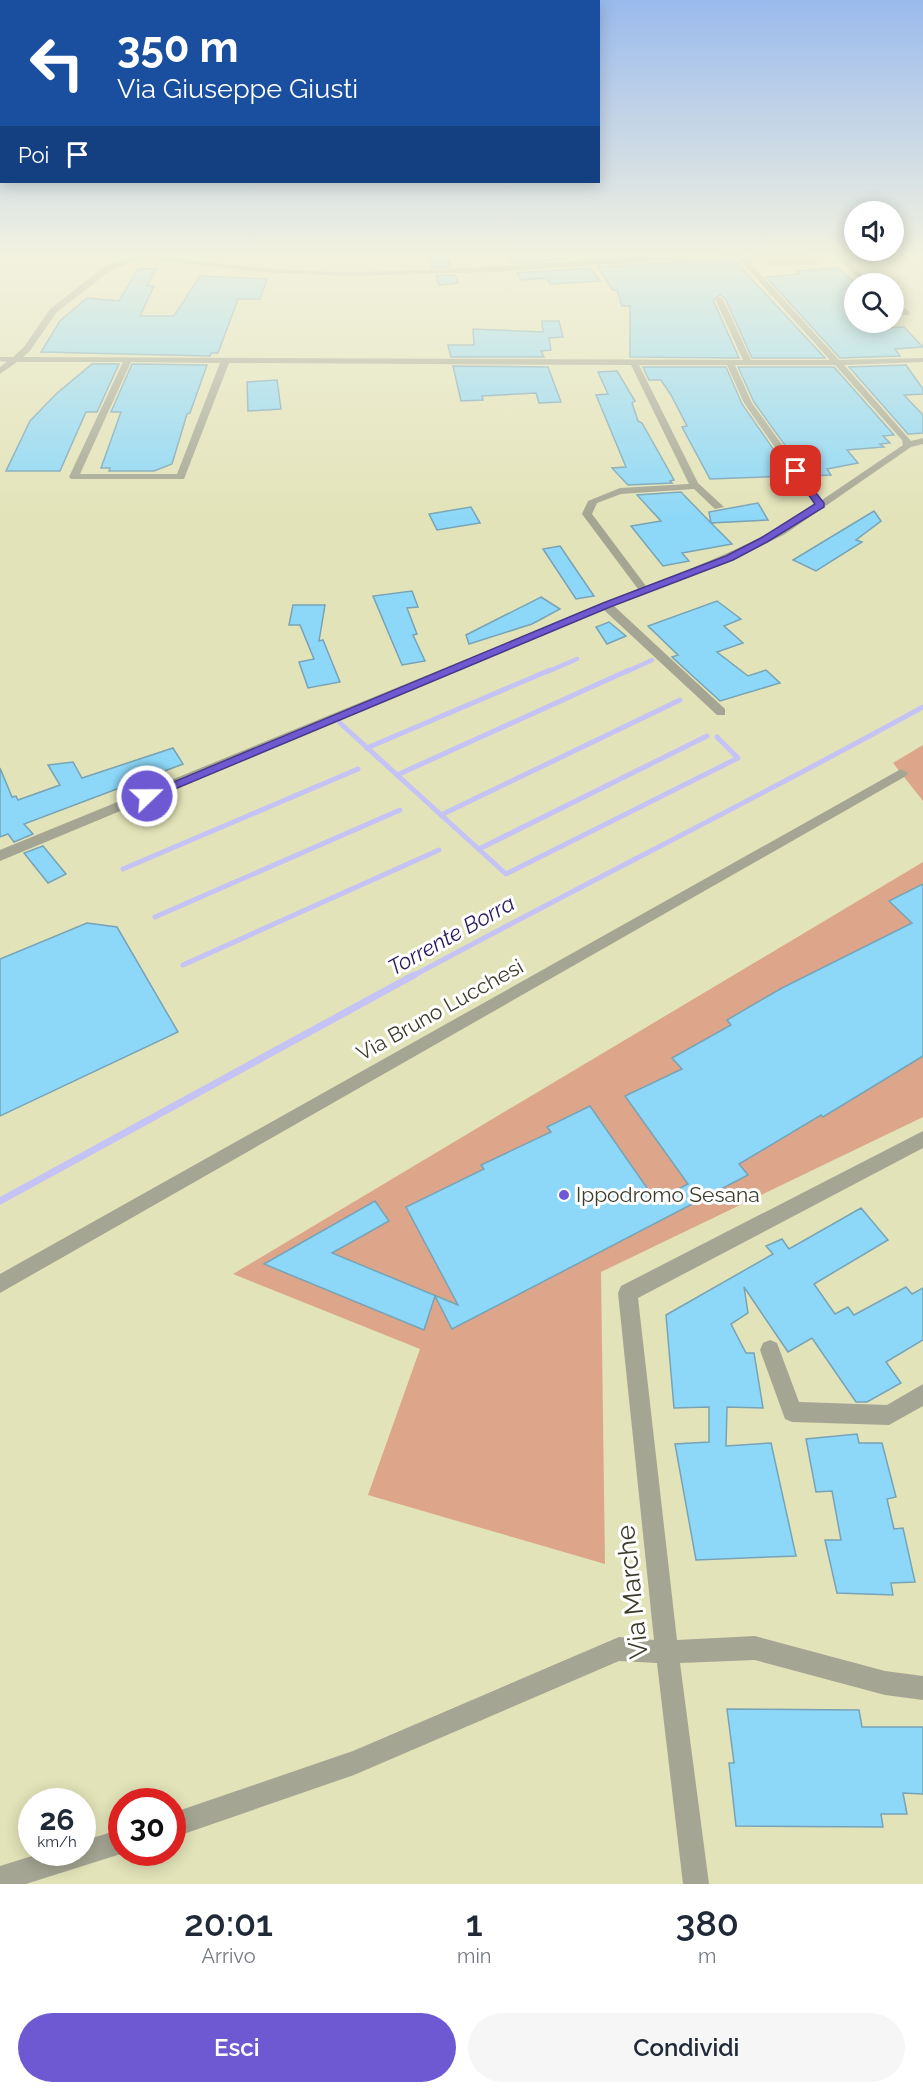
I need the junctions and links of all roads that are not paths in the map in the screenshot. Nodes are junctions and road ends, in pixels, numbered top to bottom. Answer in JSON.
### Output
{"nodes":[{"id":1,"x":30,"y":342,"type":"edge"},
{"id":2,"x":739,"y":342,"type":"edge"},
{"id":3,"x":817,"y":342,"type":"edge"},
{"id":4,"x":0,"y":359,"type":"edge"},
{"id":5,"x":18,"y":359,"type":"junction"},
{"id":6,"x":128,"y":360,"type":"junction"},
{"id":7,"x":923,"y":360,"type":"edge"},
{"id":8,"x":225,"y":361,"type":"junction"},
{"id":9,"x":634,"y":362,"type":"junction"},
{"id":10,"x":730,"y":362,"type":"junction"},
{"id":11,"x":748,"y":362,"type":"junction"},
{"id":12,"x":836,"y":363,"type":"junction"},
{"id":13,"x":0,"y":372,"type":"edge"},
{"id":14,"x":923,"y":441,"type":"edge"},
{"id":15,"x":908,"y":445,"type":"junction"},
{"id":16,"x":696,"y":486,"type":"junction"},
{"id":17,"x":820,"y":505,"type":"junction"},
{"id":18,"x":718,"y":507,"type":"dead end"},
{"id":19,"x":644,"y":590,"type":"junction"},
{"id":20,"x":606,"y":605,"type":"junction"},
{"id":21,"x":721,"y":712,"type":"dead end"},
{"id":22,"x":901,"y":773,"type":"dead end"},
{"id":23,"x":0,"y":856,"type":"edge"},
{"id":24,"x":923,"y":1139,"type":"edge"},
{"id":25,"x":0,"y":1284,"type":"edge"},
{"id":26,"x":770,"y":1350,"type":"dead end"},
{"id":27,"x":923,"y":1394,"type":"edge"},
{"id":28,"x":667,"y":1652,"type":"junction"},
{"id":29,"x":923,"y":1688,"type":"edge"},
{"id":30,"x":186,"y":1821,"type":"edge"},
{"id":31,"x":108,"y":1846,"type":"edge"},
{"id":32,"x":0,"y":1879,"type":"edge"},
{"id":33,"x":696,"y":1884,"type":"edge"}],
"edges":[{"from":1,"to":5,"type":"street"},
{"from":2,"to":11,"type":"street"},
{"from":3,"to":12,"type":"street"},
{"from":4,"to":5,"type":"street"},
{"from":5,"to":6,"type":"street"},
{"from":5,"to":13,"type":"street"},
{"from":6,"to":8,"type":"street"},
{"from":6,"to":8,"type":"street"},
{"from":7,"to":12,"type":"street"},
{"from":8,"to":9,"type":"street"},
{"from":9,"to":10,"type":"street"},
{"from":9,"to":16,"type":"street"},
{"from":10,"to":11,"type":"street"},
{"from":10,"to":17,"type":"street"},
{"from":11,"to":12,"type":"street"},
{"from":12,"to":15,"type":"street"},
{"from":14,"to":15,"type":"street"},
{"from":15,"to":17,"type":"street"},
{"from":16,"to":18,"type":"street"},
{"from":16,"to":19,"type":"street"},
{"from":17,"to":19,"type":"street"},
{"from":19,"to":20,"type":"street"},
{"from":20,"to":21,"type":"street"},
{"from":20,"to":23,"type":"street"},
{"from":22,"to":25,"type":"street","name":"Via Bruno Lucchesi"},
{"from":24,"to":28,"type":"street","name":"Via Marche"},
{"from":26,"to":27,"type":"street"},
{"from":28,"to":29,"type":"street"},
{"from":28,"to":30,"type":"street"},
{"from":28,"to":33,"type":"street","name":"Via Marche"},
{"from":31,"to":32,"type":"street"}]}
